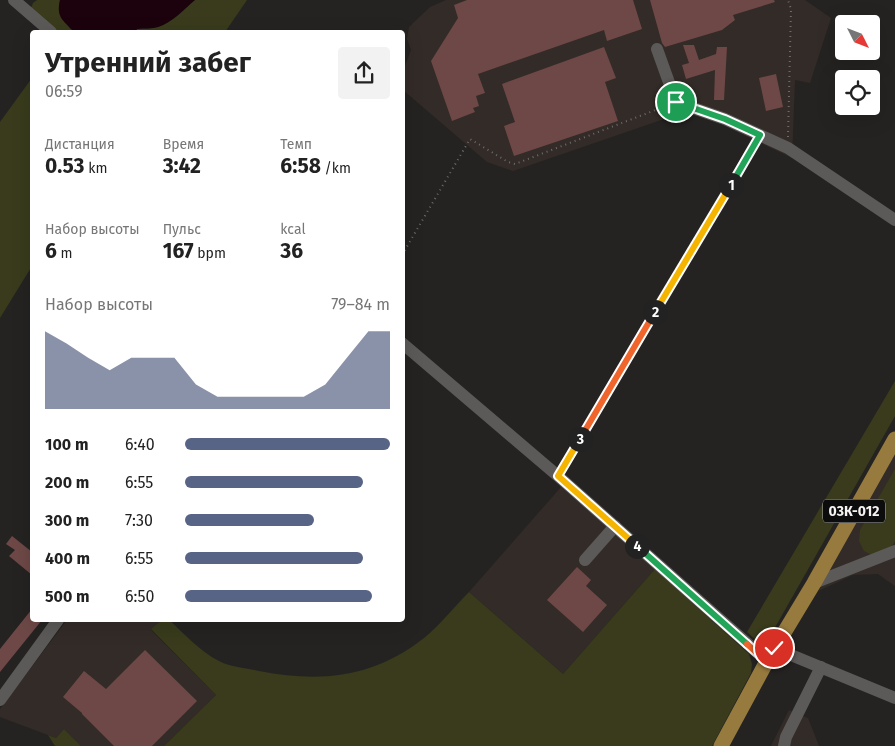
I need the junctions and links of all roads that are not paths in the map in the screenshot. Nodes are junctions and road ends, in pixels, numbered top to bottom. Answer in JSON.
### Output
{"nodes":[{"id":1,"x":14,"y":0,"type":"edge"},
{"id":2,"x":49,"y":30,"type":"edge"},
{"id":3,"x":658,"y":49,"type":"dead end"},
{"id":4,"x":895,"y":220,"type":"edge"},
{"id":5,"x":405,"y":345,"type":"edge"},
{"id":6,"x":895,"y":439,"type":"edge"},
{"id":7,"x":615,"y":526,"type":"junction"},
{"id":8,"x":895,"y":551,"type":"edge"},
{"id":9,"x":585,"y":560,"type":"dead end"},
{"id":10,"x":814,"y":583,"type":"junction"},
{"id":11,"x":57,"y":622,"type":"edge"},
{"id":12,"x":771,"y":655,"type":"junction"},
{"id":13,"x":821,"y":667,"type":"junction"},
{"id":14,"x":895,"y":698,"type":"edge"},
{"id":15,"x":0,"y":700,"type":"edge"},
{"id":16,"x":721,"y":746,"type":"edge"},
{"id":17,"x":784,"y":746,"type":"edge"}],
"edges":[{"from":1,"to":2,"type":"street"},
{"from":3,"to":4,"type":"street"},
{"from":5,"to":7,"type":"street"},
{"from":6,"to":10,"type":"main road","number":"03К-012"},
{"from":7,"to":9,"type":"street"},
{"from":7,"to":12,"type":"street"},
{"from":8,"to":10,"type":"street"},
{"from":10,"to":12,"type":"main road","number":"03К-012"},
{"from":11,"to":15,"type":"street"},
{"from":12,"to":13,"type":"street"},
{"from":12,"to":16,"type":"main road","number":"03К-012"},
{"from":13,"to":14,"type":"street"},
{"from":13,"to":17,"type":"street"}]}
